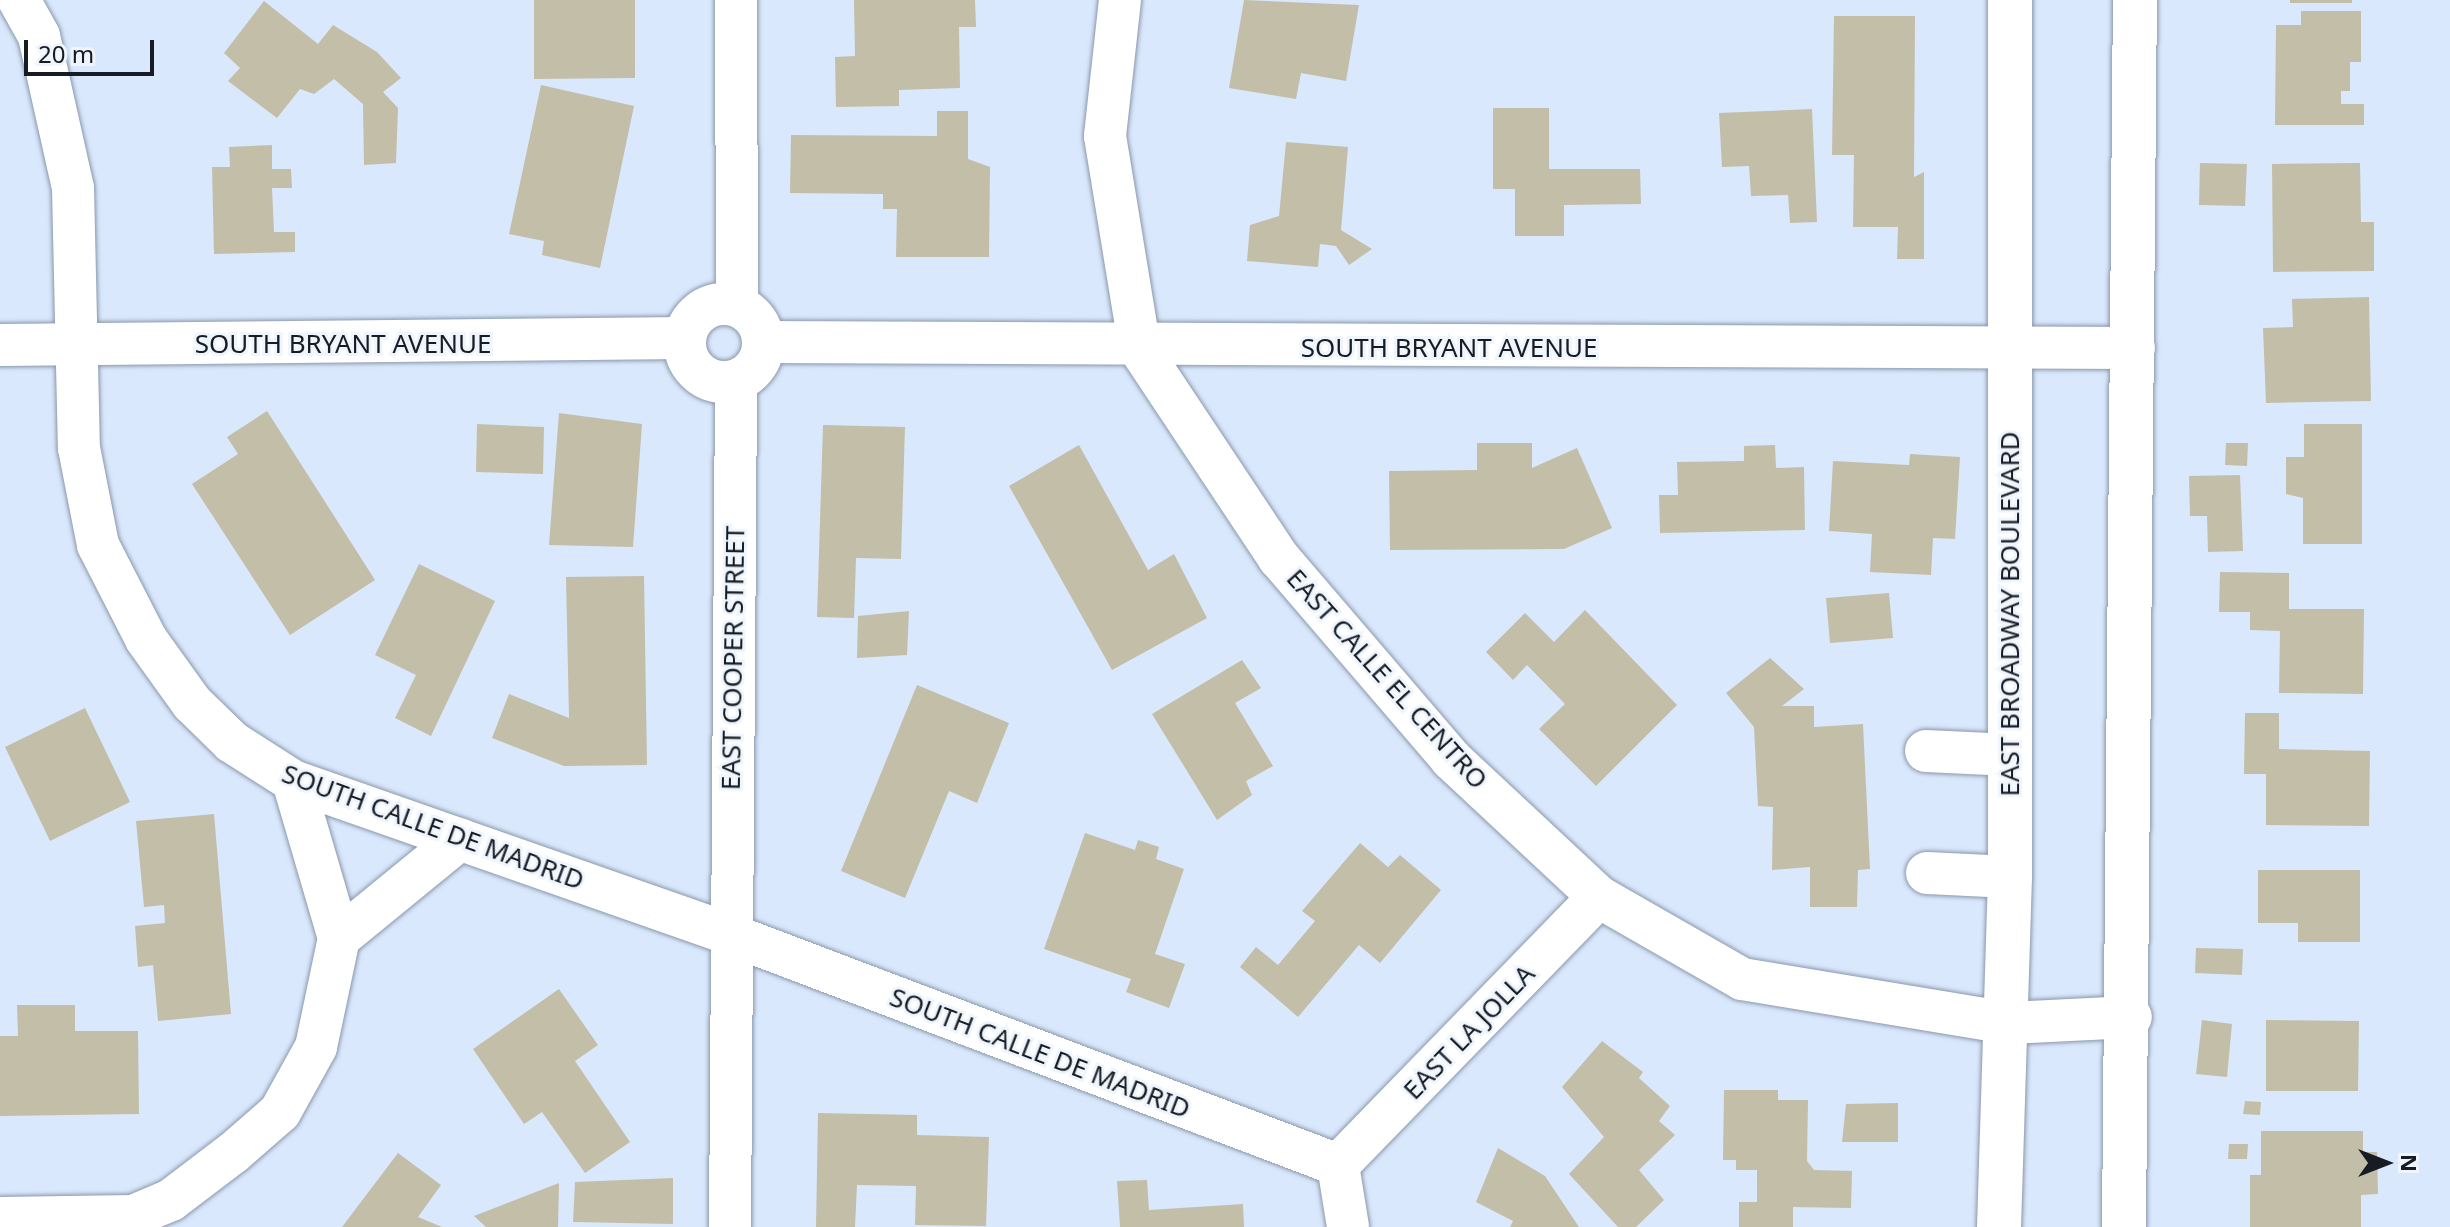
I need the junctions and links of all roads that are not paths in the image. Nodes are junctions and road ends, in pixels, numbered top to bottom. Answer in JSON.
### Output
{"nodes":[{"id":1,"x":19,"y":0,"type":"edge"},
{"id":2,"x":59,"y":0,"type":"edge"},
{"id":3,"x":736,"y":0,"type":"edge"},
{"id":4,"x":1120,"y":0,"type":"edge"},
{"id":5,"x":2010,"y":0,"type":"edge"},
{"id":6,"x":2135,"y":0,"type":"edge"},
{"id":7,"x":39,"y":36,"type":"junction"},
{"id":8,"x":737,"y":306,"type":"junction"},
{"id":9,"x":685,"y":338,"type":"junction"},
{"id":10,"x":764,"y":342,"type":"junction"},
{"id":11,"x":76,"y":344,"type":"junction"},
{"id":12,"x":0,"y":345,"type":"edge"},
{"id":13,"x":2009,"y":347,"type":"junction"},
{"id":14,"x":2134,"y":348,"type":"junction"},
{"id":15,"x":1140,"y":349,"type":"junction"},
{"id":16,"x":736,"y":382,"type":"junction"},
{"id":17,"x":1926,"y":751,"type":"dead end"},
{"id":18,"x":2011,"y":755,"type":"junction"},
{"id":19,"x":293,"y":781,"type":"junction"},
{"id":20,"x":460,"y":839,"type":"junction"},
{"id":21,"x":1927,"y":873,"type":"dead end"},
{"id":22,"x":2010,"y":877,"type":"junction"},
{"id":23,"x":1599,"y":897,"type":"junction"},
{"id":24,"x":729,"y":934,"type":"junction"},
{"id":25,"x":339,"y":938,"type":"junction"},
{"id":26,"x":2131,"y":1017,"type":"junction"},
{"id":27,"x":2009,"y":1023,"type":"junction"},
{"id":28,"x":1338,"y":1165,"type":"junction"},
{"id":29,"x":0,"y":1218,"type":"edge"},
{"id":30,"x":128,"y":1222,"type":"edge"},
{"id":31,"x":730,"y":1227,"type":"edge"},
{"id":32,"x":1348,"y":1227,"type":"edge"},
{"id":33,"x":1999,"y":1227,"type":"edge"},
{"id":34,"x":2124,"y":1227,"type":"edge"}],
"edges":[{"from":1,"to":7,"type":"street","name":"SOUTH CALLE DE MADRID"},
{"from":2,"to":7,"type":"street"},
{"from":3,"to":8,"type":"street"},
{"from":4,"to":15,"type":"street","name":"EAST CALLE EL CENTRO"},
{"from":5,"to":13,"type":"main road","name":"EAST BROADWAY BOULEVARD"},
{"from":6,"to":14,"type":"main road"},
{"from":7,"to":11,"type":"street","name":"SOUTH CALLE DE MADRID"},
{"from":8,"to":9,"type":"street"},
{"from":8,"to":10,"type":"street"},
{"from":9,"to":11,"type":"street","name":"SOUTH BRYANT AVENUE"},
{"from":9,"to":16,"type":"street"},
{"from":10,"to":15,"type":"street","name":"SOUTH BRYANT AVENUE"},
{"from":10,"to":16,"type":"street"},
{"from":11,"to":12,"type":"street","name":"SOUTH BRYANT AVENUE"},
{"from":11,"to":19,"type":"street","name":"SOUTH CALLE DE MADRID"},
{"from":13,"to":14,"type":"street","name":"SOUTH BRYANT AVENUE"},
{"from":13,"to":15,"type":"street","name":"SOUTH BRYANT AVENUE"},
{"from":13,"to":18,"type":"main road","name":"EAST BROADWAY BOULEVARD"},
{"from":14,"to":26,"type":"main road"},
{"from":15,"to":23,"type":"street","name":"EAST CALLE EL CENTRO"},
{"from":16,"to":24,"type":"street","name":"EAST COOPER STREET"},
{"from":17,"to":18,"type":"street"},
{"from":18,"to":22,"type":"main road","name":"EAST BROADWAY BOULEVARD"},
{"from":19,"to":20,"type":"street","name":"SOUTH CALLE DE MADRID"},
{"from":19,"to":25,"type":"street"},
{"from":20,"to":24,"type":"street","name":"SOUTH CALLE DE MADRID"},
{"from":20,"to":25,"type":"street"},
{"from":21,"to":22,"type":"street"},
{"from":22,"to":27,"type":"main road","name":"EAST BROADWAY BOULEVARD"},
{"from":23,"to":27,"type":"street","name":"EAST CALLE EL CENTRO"},
{"from":23,"to":28,"type":"street","name":"EAST LA JOLLA"},
{"from":24,"to":28,"type":"street","name":"SOUTH CALLE DE MADRID"},
{"from":24,"to":31,"type":"street","name":"EAST COOPER STREET"},
{"from":25,"to":30,"type":"street"},
{"from":26,"to":27,"type":"street","name":"EAST CALLE EL CENTRO"},
{"from":26,"to":34,"type":"main road"},
{"from":27,"to":33,"type":"main road","name":"EAST BROADWAY BOULEVARD"},
{"from":28,"to":32,"type":"street"},
{"from":29,"to":30,"type":"street"}]}
